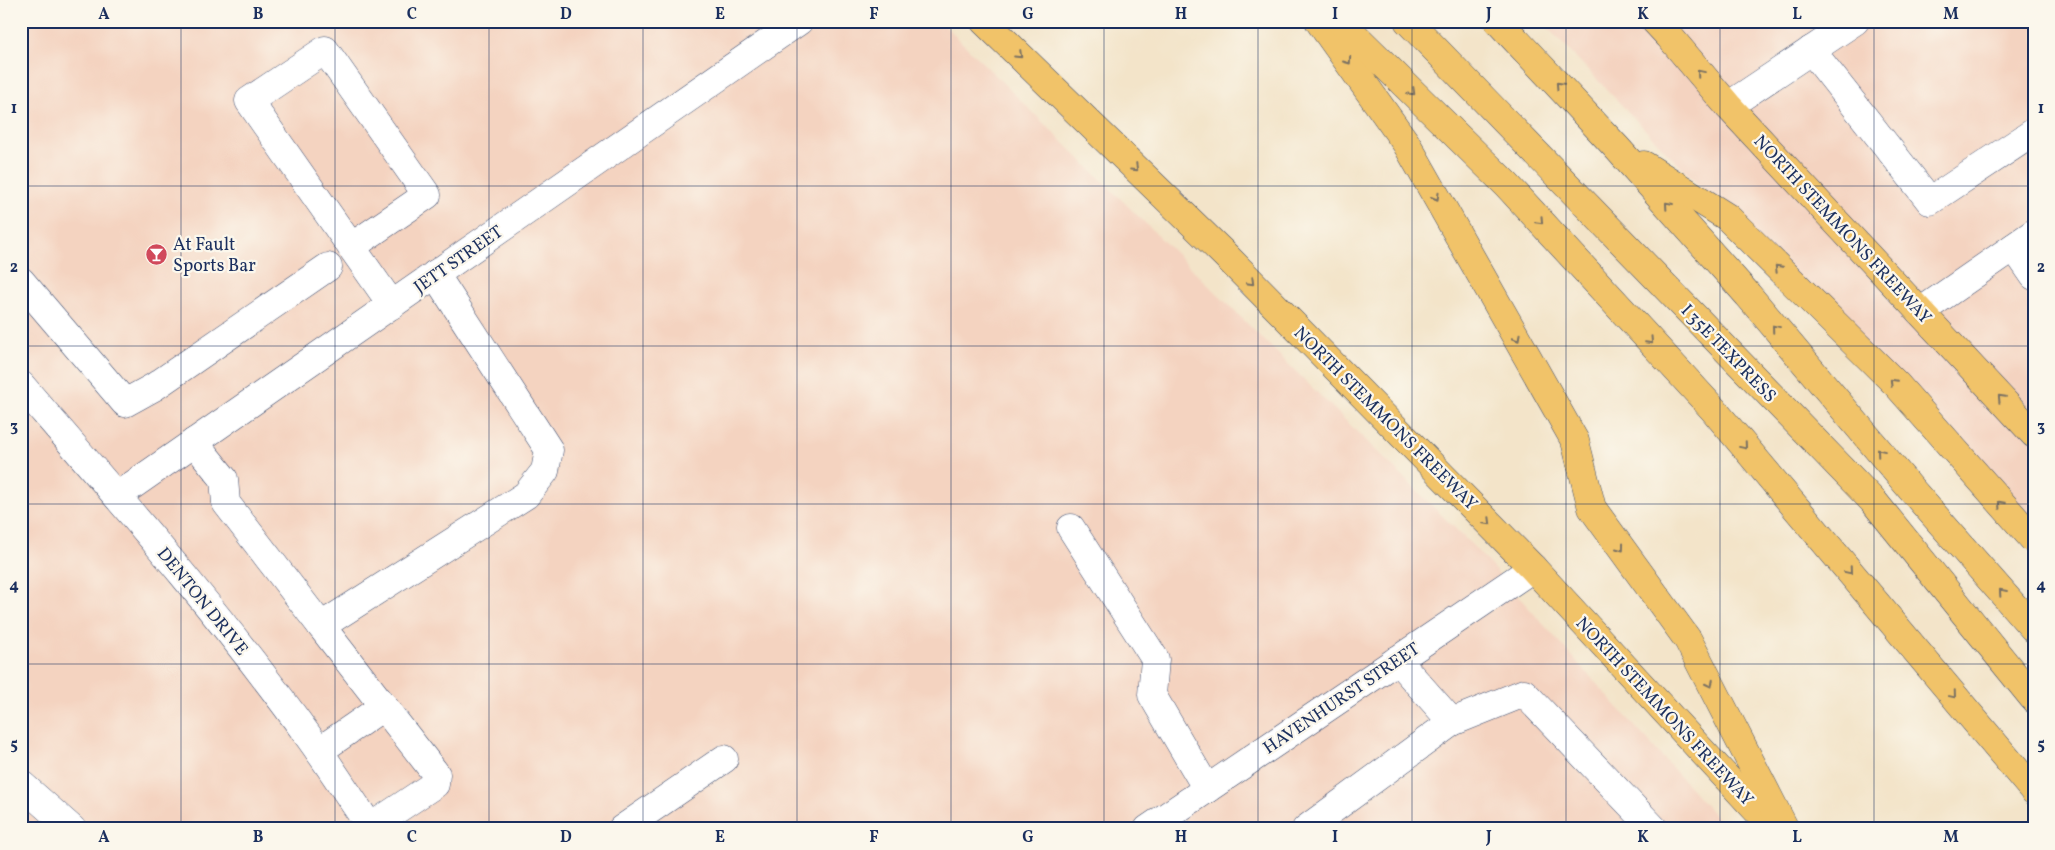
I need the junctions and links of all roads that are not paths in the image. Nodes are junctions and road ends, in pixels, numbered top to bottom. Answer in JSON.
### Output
{"nodes":[{"id":1,"x":799,"y":21,"type":"edge"},
{"id":2,"x":984,"y":21,"type":"edge"},
{"id":3,"x":1320,"y":21,"type":"edge"},
{"id":4,"x":1340,"y":21,"type":"edge"},
{"id":5,"x":1408,"y":21,"type":"edge"},
{"id":6,"x":1498,"y":21,"type":"edge"},
{"id":7,"x":1654,"y":21,"type":"edge"},
{"id":8,"x":1855,"y":21,"type":"edge"},
{"id":9,"x":1811,"y":50,"type":"junction"},
{"id":10,"x":1728,"y":106,"type":"junction"},
{"id":11,"x":2034,"y":132,"type":"edge"},
{"id":12,"x":1617,"y":148,"type":"junction"},
{"id":13,"x":2024,"y":240,"type":"edge"},
{"id":14,"x":351,"y":247,"type":"junction"},
{"id":15,"x":328,"y":267,"type":"dead end"},
{"id":16,"x":435,"y":274,"type":"junction"},
{"id":17,"x":2034,"y":276,"type":"edge"},
{"id":18,"x":21,"y":281,"type":"edge"},
{"id":19,"x":392,"y":305,"type":"junction"},
{"id":20,"x":1920,"y":312,"type":"junction"},
{"id":21,"x":21,"y":385,"type":"edge"},
{"id":22,"x":2034,"y":434,"type":"edge"},
{"id":23,"x":194,"y":442,"type":"junction"},
{"id":24,"x":117,"y":496,"type":"junction"},
{"id":25,"x":1070,"y":528,"type":"dead end"},
{"id":26,"x":2034,"y":540,"type":"edge"},
{"id":27,"x":1534,"y":568,"type":"junction"},
{"id":28,"x":321,"y":626,"type":"junction"},
{"id":29,"x":2034,"y":629,"type":"edge"},
{"id":30,"x":1396,"y":660,"type":"junction"},
{"id":31,"x":2034,"y":699,"type":"edge"},
{"id":32,"x":384,"y":706,"type":"junction"},
{"id":33,"x":1452,"y":722,"type":"junction"},
{"id":34,"x":318,"y":751,"type":"junction"},
{"id":35,"x":724,"y":759,"type":"dead end"},
{"id":36,"x":21,"y":784,"type":"edge"},
{"id":37,"x":1207,"y":789,"type":"junction"},
{"id":38,"x":2034,"y":792,"type":"edge"},
{"id":39,"x":369,"y":828,"type":"edge"},
{"id":40,"x":1773,"y":828,"type":"edge"},
{"id":41,"x":72,"y":829,"type":"edge"},
{"id":42,"x":622,"y":829,"type":"edge"},
{"id":43,"x":1148,"y":829,"type":"edge"},
{"id":44,"x":1306,"y":829,"type":"edge"},
{"id":45,"x":1654,"y":829,"type":"edge"}],
"edges":[{"from":1,"to":16,"type":"street","name":"JETT STREET"},
{"from":2,"to":27,"type":"main road","name":"NORTH STEMMONS FREEWAY","one_way":true},
{"from":3,"to":40,"type":"main road","one_way":true},
{"from":4,"to":38,"type":"main road","one_way":true},
{"from":5,"to":31,"type":"main road","name":"I 35E TEXPRESS"},
{"from":12,"to":6,"type":"main road","one_way":true},
{"from":10,"to":7,"type":"main road","name":"NORTH STEMMONS FREEWAY","one_way":true},
{"from":8,"to":9,"type":"street"},
{"from":9,"to":10,"type":"street"},
{"from":9,"to":11,"type":"street"},
{"from":10,"to":20,"type":"main road","name":"NORTH STEMMONS FREEWAY"},
{"from":26,"to":12,"type":"main road","one_way":true},
{"from":29,"to":12,"type":"main road","one_way":true},
{"from":13,"to":17,"type":"street"},
{"from":13,"to":20,"type":"street"},
{"from":14,"to":14,"type":"street"},
{"from":14,"to":19,"type":"street"},
{"from":15,"to":18,"type":"street"},
{"from":16,"to":19,"type":"street","name":"JETT STREET"},
{"from":16,"to":28,"type":"street"},
{"from":19,"to":23,"type":"street","name":"JETT STREET"},
{"from":22,"to":20,"type":"main road","name":"NORTH STEMMONS FREEWAY","one_way":true},
{"from":21,"to":24,"type":"street","name":"DENTON DRIVE"},
{"from":23,"to":24,"type":"street","name":"JETT STREET"},
{"from":23,"to":28,"type":"street"},
{"from":24,"to":34,"type":"street","name":"DENTON DRIVE"},
{"from":25,"to":37,"type":"street"},
{"from":27,"to":30,"type":"street","name":"HAVENHURST STREET"},
{"from":27,"to":40,"type":"main road","name":"NORTH STEMMONS FREEWAY"},
{"from":28,"to":32,"type":"street"},
{"from":30,"to":33,"type":"street"},
{"from":30,"to":37,"type":"street","name":"HAVENHURST STREET"},
{"from":32,"to":34,"type":"street"},
{"from":32,"to":39,"type":"street"},
{"from":33,"to":44,"type":"street"},
{"from":33,"to":45,"type":"street"},
{"from":34,"to":39,"type":"street","name":"DENTON DRIVE"},
{"from":35,"to":42,"type":"street"},
{"from":36,"to":41,"type":"street"},
{"from":37,"to":43,"type":"street","name":"HAVENHURST STREET"}]}
